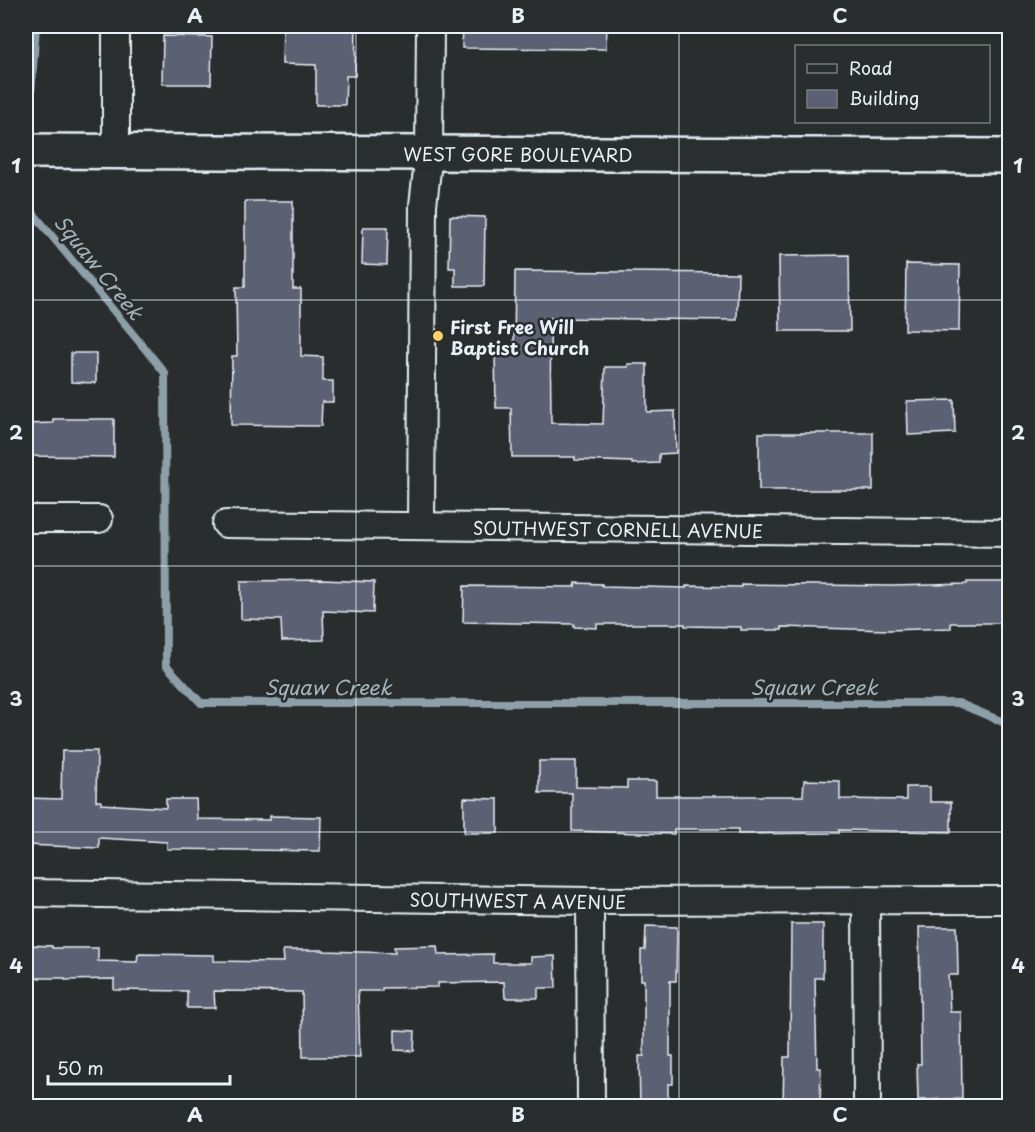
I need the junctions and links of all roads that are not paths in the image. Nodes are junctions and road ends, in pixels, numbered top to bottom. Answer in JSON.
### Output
{"nodes":[{"id":1,"x":116,"y":26,"type":"edge"},
{"id":2,"x":430,"y":26,"type":"edge"},
{"id":3,"x":26,"y":151,"type":"edge"},
{"id":4,"x":116,"y":151,"type":"junction"},
{"id":5,"x":429,"y":153,"type":"junction"},
{"id":6,"x":1010,"y":156,"type":"edge"},
{"id":7,"x":26,"y":519,"type":"edge"},
{"id":8,"x":99,"y":519,"type":"dead end"},
{"id":9,"x":226,"y":524,"type":"dead end"},
{"id":10,"x":421,"y":526,"type":"junction"},
{"id":11,"x":1010,"y":533,"type":"edge"},
{"id":12,"x":26,"y":893,"type":"edge"},
{"id":13,"x":866,"y":900,"type":"junction"},
{"id":14,"x":1006,"y":900,"type":"edge"},
{"id":15,"x":590,"y":901,"type":"junction"},
{"id":16,"x":591,"y":1107,"type":"edge"},
{"id":17,"x":867,"y":1107,"type":"edge"}],
"edges":[{"from":1,"to":4,"type":"street"},
{"from":2,"to":5,"type":"street"},
{"from":3,"to":4,"type":"main road","name":"WEST GORE BOULEVARD"},
{"from":4,"to":5,"type":"main road","name":"WEST GORE BOULEVARD"},
{"from":5,"to":6,"type":"main road","name":"WEST GORE BOULEVARD"},
{"from":5,"to":10,"type":"street"},
{"from":7,"to":8,"type":"street"},
{"from":9,"to":10,"type":"street","name":"SOUTHWEST CORNELL AVENUE"},
{"from":10,"to":11,"type":"street","name":"SOUTHWEST CORNELL AVENUE"},
{"from":12,"to":15,"type":"street","name":"SOUTHWEST A AVENUE"},
{"from":13,"to":14,"type":"street","name":"SOUTHWEST A AVENUE"},
{"from":13,"to":15,"type":"street","name":"SOUTHWEST A AVENUE"},
{"from":13,"to":17,"type":"street"},
{"from":15,"to":16,"type":"street"}]}
